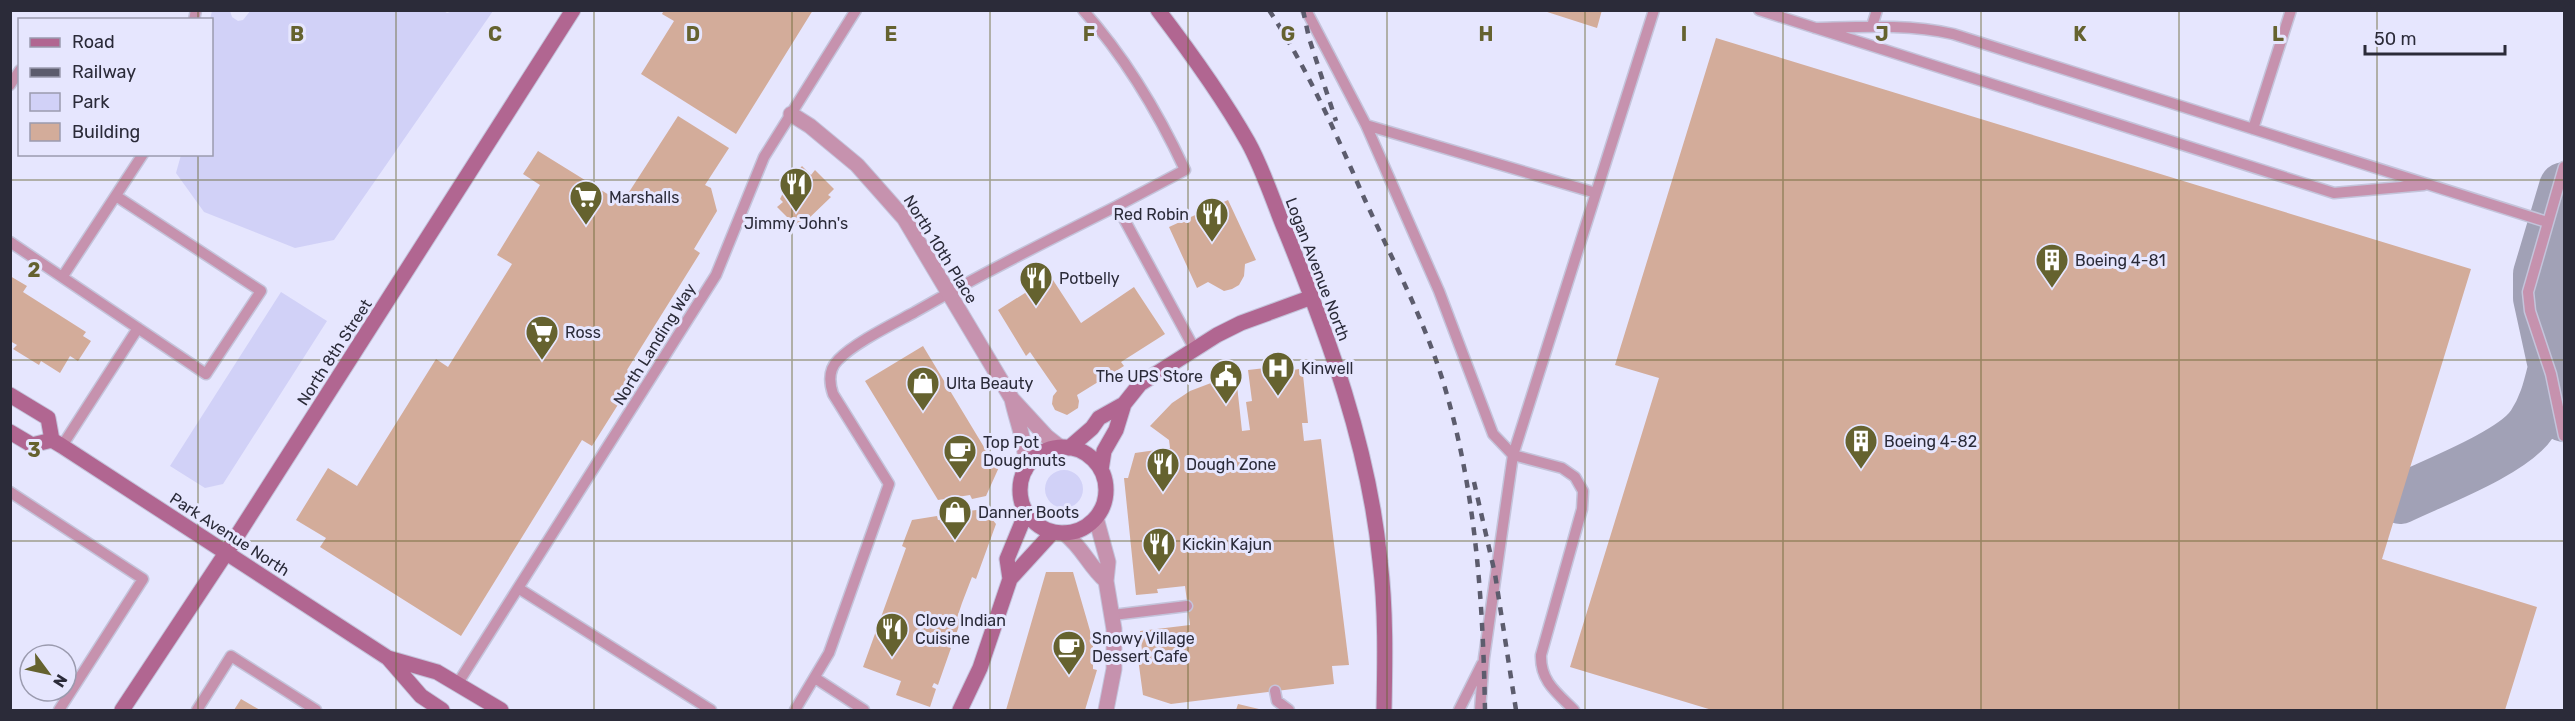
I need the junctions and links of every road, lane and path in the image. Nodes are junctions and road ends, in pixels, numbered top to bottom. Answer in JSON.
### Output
{"nodes":[{"id":1,"x":573,"y":10,"type":"edge"},
{"id":2,"x":856,"y":10,"type":"edge"},
{"id":3,"x":1083,"y":10,"type":"edge"},
{"id":4,"x":1158,"y":10,"type":"edge"},
{"id":5,"x":1306,"y":10,"type":"edge"},
{"id":6,"x":1654,"y":10,"type":"edge"},
{"id":7,"x":1759,"y":10,"type":"edge"},
{"id":8,"x":1877,"y":10,"type":"edge"},
{"id":9,"x":2291,"y":10,"type":"edge"},
{"id":10,"x":1872,"y":26,"type":"junction"},
{"id":11,"x":1815,"y":28,"type":"junction"},
{"id":12,"x":791,"y":114,"type":"junction"},
{"id":13,"x":1366,"y":125,"type":"junction"},
{"id":14,"x":2253,"y":129,"type":"junction"},
{"id":15,"x":142,"y":156,"type":"edge"},
{"id":16,"x":2565,"y":167,"type":"edge"},
{"id":17,"x":2430,"y":185,"type":"junction"},
{"id":18,"x":1596,"y":192,"type":"junction"},
{"id":19,"x":116,"y":196,"type":"junction"},
{"id":20,"x":1116,"y":206,"type":"junction"},
{"id":21,"x":2547,"y":222,"type":"junction"},
{"id":22,"x":10,"y":242,"type":"edge"},
{"id":23,"x":63,"y":276,"type":"junction"},
{"id":24,"x":948,"y":292,"type":"junction"},
{"id":25,"x":1312,"y":297,"type":"junction"},
{"id":26,"x":138,"y":328,"type":"junction"},
{"id":27,"x":1194,"y":348,"type":"junction"},
{"id":28,"x":10,"y":395,"type":"edge"},
{"id":29,"x":1012,"y":399,"type":"junction"},
{"id":30,"x":1124,"y":404,"type":"junction"},
{"id":31,"x":10,"y":432,"type":"edge"},
{"id":32,"x":2565,"y":436,"type":"edge"},
{"id":33,"x":57,"y":443,"type":"junction"},
{"id":34,"x":1065,"y":448,"type":"junction"},
{"id":35,"x":1513,"y":455,"type":"junction"},
{"id":36,"x":1025,"y":470,"type":"junction"},
{"id":37,"x":1101,"y":470,"type":"junction"},
{"id":38,"x":10,"y":492,"type":"edge"},
{"id":39,"x":1026,"y":513,"type":"junction"},
{"id":40,"x":1096,"y":518,"type":"junction"},
{"id":41,"x":1058,"y":533,"type":"junction"},
{"id":42,"x":226,"y":553,"type":"junction"},
{"id":43,"x":1010,"y":579,"type":"junction"},
{"id":44,"x":1106,"y":581,"type":"junction"},
{"id":45,"x":518,"y":588,"type":"junction"},
{"id":46,"x":1187,"y":606,"type":"dead end"},
{"id":47,"x":1113,"y":615,"type":"junction"},
{"id":48,"x":388,"y":658,"type":"junction"},
{"id":49,"x":1484,"y":658,"type":"junction"},
{"id":50,"x":815,"y":678,"type":"junction"},
{"id":51,"x":458,"y":683,"type":"junction"},
{"id":52,"x":1275,"y":691,"type":"dead end"},
{"id":53,"x":59,"y":711,"type":"edge"},
{"id":54,"x":122,"y":711,"type":"edge"},
{"id":55,"x":197,"y":711,"type":"edge"},
{"id":56,"x":316,"y":711,"type":"edge"},
{"id":57,"x":442,"y":711,"type":"edge"},
{"id":58,"x":501,"y":711,"type":"edge"},
{"id":59,"x":711,"y":711,"type":"edge"},
{"id":60,"x":795,"y":711,"type":"edge"},
{"id":61,"x":864,"y":711,"type":"edge"},
{"id":62,"x":960,"y":711,"type":"edge"},
{"id":63,"x":1106,"y":711,"type":"edge"},
{"id":64,"x":1289,"y":711,"type":"edge"},
{"id":65,"x":1384,"y":711,"type":"edge"},
{"id":66,"x":1459,"y":711,"type":"edge"},
{"id":67,"x":1480,"y":711,"type":"edge"},
{"id":68,"x":1574,"y":711,"type":"edge"}],
"edges":[{"from":1,"to":42,"type":"street","name":"North 8th Street"},
{"from":2,"to":12,"type":"lane","name":"North Landing Way"},
{"from":3,"to":20,"type":"lane"},
{"from":4,"to":25,"type":"street","name":"Logan Avenue North"},
{"from":5,"to":13,"type":"lane"},
{"from":6,"to":18,"type":"lane"},
{"from":7,"to":11,"type":"lane"},
{"from":8,"to":10,"type":"lane"},
{"from":9,"to":14,"type":"lane"},
{"from":10,"to":11,"type":"lane"},
{"from":10,"to":14,"type":"lane"},
{"from":11,"to":17,"type":"lane"},
{"from":12,"to":24,"type":"street","name":"North 10th Place"},
{"from":12,"to":45,"type":"lane","name":"North Landing Way"},
{"from":13,"to":18,"type":"lane"},
{"from":13,"to":35,"type":"lane"},
{"from":14,"to":17,"type":"lane"},
{"from":15,"to":19,"type":"lane"},
{"from":16,"to":21,"type":"lane"},
{"from":17,"to":21,"type":"lane"},
{"from":18,"to":35,"type":"lane"},
{"from":19,"to":23,"type":"lane"},
{"from":19,"to":26,"type":"lane"},
{"from":20,"to":24,"type":"lane"},
{"from":20,"to":27,"type":"lane"},
{"from":21,"to":32,"type":"lane"},
{"from":22,"to":23,"type":"lane"},
{"from":23,"to":26,"type":"lane"},
{"from":24,"to":29,"type":"street","name":"North 10th Place"},
{"from":24,"to":50,"type":"lane"},
{"from":25,"to":27,"type":"street"},
{"from":25,"to":65,"type":"street","name":"Logan Avenue North"},
{"from":26,"to":33,"type":"lane"},
{"from":27,"to":30,"type":"street"},
{"from":28,"to":33,"type":"street"},
{"from":29,"to":34,"type":"street","name":"North 10th Place"},
{"from":29,"to":36,"type":"street","name":"North 10th Place"},
{"from":30,"to":34,"type":"street"},
{"from":30,"to":37,"type":"street"},
{"from":31,"to":33,"type":"street"},
{"from":33,"to":42,"type":"street","name":"Park Avenue North"},
{"from":34,"to":36,"type":"street"},
{"from":34,"to":37,"type":"street"},
{"from":35,"to":49,"type":"lane"},
{"from":35,"to":68,"type":"lane"},
{"from":36,"to":39,"type":"street"},
{"from":37,"to":40,"type":"street"},
{"from":38,"to":53,"type":"lane"},
{"from":39,"to":41,"type":"street"},
{"from":39,"to":43,"type":"street"},
{"from":40,"to":41,"type":"street"},
{"from":40,"to":44,"type":"street"},
{"from":41,"to":43,"type":"street"},
{"from":41,"to":44,"type":"street"},
{"from":42,"to":48,"type":"street","name":"Park Avenue North"},
{"from":42,"to":54,"type":"street","name":"North 8th Street"},
{"from":43,"to":62,"type":"street"},
{"from":44,"to":47,"type":"street"},
{"from":45,"to":51,"type":"lane","name":"North Landing Way"},
{"from":45,"to":59,"type":"lane"},
{"from":46,"to":47,"type":"lane"},
{"from":47,"to":63,"type":"street"},
{"from":48,"to":51,"type":"street","name":"Park Avenue North"},
{"from":48,"to":57,"type":"street","name":"Park Avenue North"},
{"from":49,"to":66,"type":"lane"},
{"from":49,"to":67,"type":"lane"},
{"from":50,"to":60,"type":"lane"},
{"from":50,"to":61,"type":"lane"},
{"from":51,"to":58,"type":"street","name":"Park Avenue North"},
{"from":52,"to":64,"type":"lane"},
{"from":55,"to":56,"type":"lane"}]}
